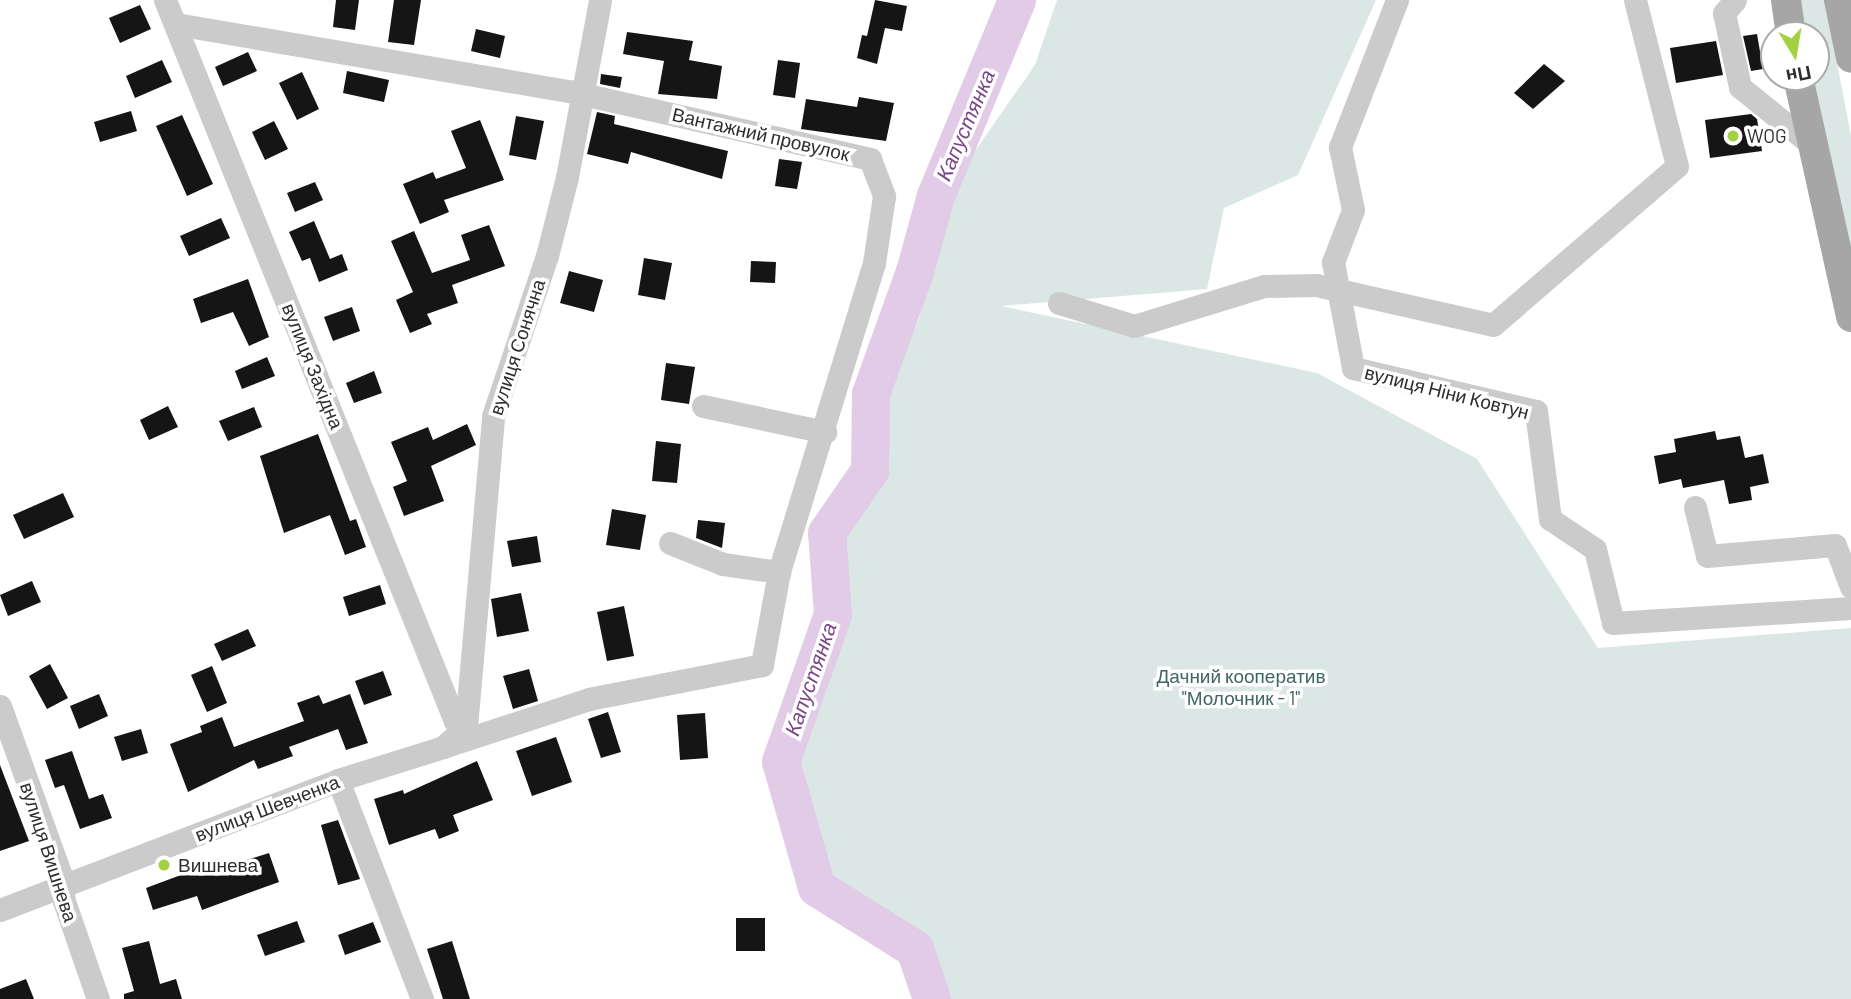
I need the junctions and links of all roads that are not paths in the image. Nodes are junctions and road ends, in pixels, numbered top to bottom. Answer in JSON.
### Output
{"nodes":[{"id":1,"x":165,"y":0,"type":"edge"},
{"id":2,"x":600,"y":0,"type":"edge"},
{"id":3,"x":1397,"y":0,"type":"edge"},
{"id":4,"x":1635,"y":0,"type":"edge"},
{"id":5,"x":1735,"y":0,"type":"edge"},
{"id":6,"x":1786,"y":0,"type":"edge"},
{"id":7,"x":1839,"y":0,"type":"edge"},
{"id":8,"x":1789,"y":21,"type":"edge"},
{"id":9,"x":176,"y":24,"type":"junction"},
{"id":10,"x":1851,"y":58,"type":"edge"},
{"id":11,"x":1801,"y":91,"type":"edge"},
{"id":12,"x":581,"y":96,"type":"junction"},
{"id":13,"x":1813,"y":146,"type":"junction"},
{"id":14,"x":1337,"y":290,"type":"junction"},
{"id":15,"x":1059,"y":303,"type":"dead end"},
{"id":16,"x":1851,"y":317,"type":"edge"},
{"id":17,"x":703,"y":406,"type":"dead end"},
{"id":18,"x":825,"y":432,"type":"junction"},
{"id":19,"x":1695,"y":507,"type":"dead end"},
{"id":20,"x":670,"y":543,"type":"dead end"},
{"id":21,"x":779,"y":572,"type":"junction"},
{"id":22,"x":1851,"y":587,"type":"edge"},
{"id":23,"x":1851,"y":608,"type":"edge"},
{"id":24,"x":0,"y":706,"type":"edge"},
{"id":25,"x":466,"y":727,"type":"junction"},
{"id":26,"x":443,"y":747,"type":"junction"},
{"id":27,"x":338,"y":780,"type":"junction"},
{"id":28,"x":62,"y":887,"type":"junction"},
{"id":29,"x":0,"y":910,"type":"edge"},
{"id":30,"x":98,"y":999,"type":"edge"},
{"id":31,"x":422,"y":999,"type":"edge"}],
"edges":[{"from":1,"to":9,"type":"street","name":"вулиця Західна"},
{"from":2,"to":12,"type":"street","name":"вулиця Сонячна"},
{"from":3,"to":14,"type":"street","name":"вулиця Ніни Ковтун"},
{"from":4,"to":14,"type":"street"},
{"from":5,"to":13,"type":"street"},
{"from":6,"to":8,"type":"main road"},
{"from":7,"to":10,"type":"main road"},
{"from":9,"to":12,"type":"street","name":"Вантажний провулок"},
{"from":9,"to":25,"type":"street","name":"вулиця Західна"},
{"from":11,"to":13,"type":"main road"},
{"from":12,"to":18,"type":"street","name":"Вантажний провулок"},
{"from":12,"to":25,"type":"street","name":"вулиця Сонячна"},
{"from":13,"to":16,"type":"main road"},
{"from":14,"to":15,"type":"street"},
{"from":14,"to":23,"type":"street","name":"вулиця Ніни Ковтун"},
{"from":17,"to":18,"type":"street"},
{"from":18,"to":21,"type":"street","name":"Вантажний провулок"},
{"from":19,"to":22,"type":"street"},
{"from":20,"to":21,"type":"street"},
{"from":21,"to":26,"type":"street","name":"Вантажний провулок"},
{"from":24,"to":28,"type":"street","name":"вулиця Вишнева"},
{"from":25,"to":26,"type":"street"},
{"from":26,"to":27,"type":"street","name":"вулиця Шевченка"},
{"from":27,"to":28,"type":"street","name":"вулиця Шевченка"},
{"from":27,"to":31,"type":"street"},
{"from":28,"to":29,"type":"street","name":"вулиця Шевченка"},
{"from":28,"to":30,"type":"street","name":"вулиця Вишнева"}]}
